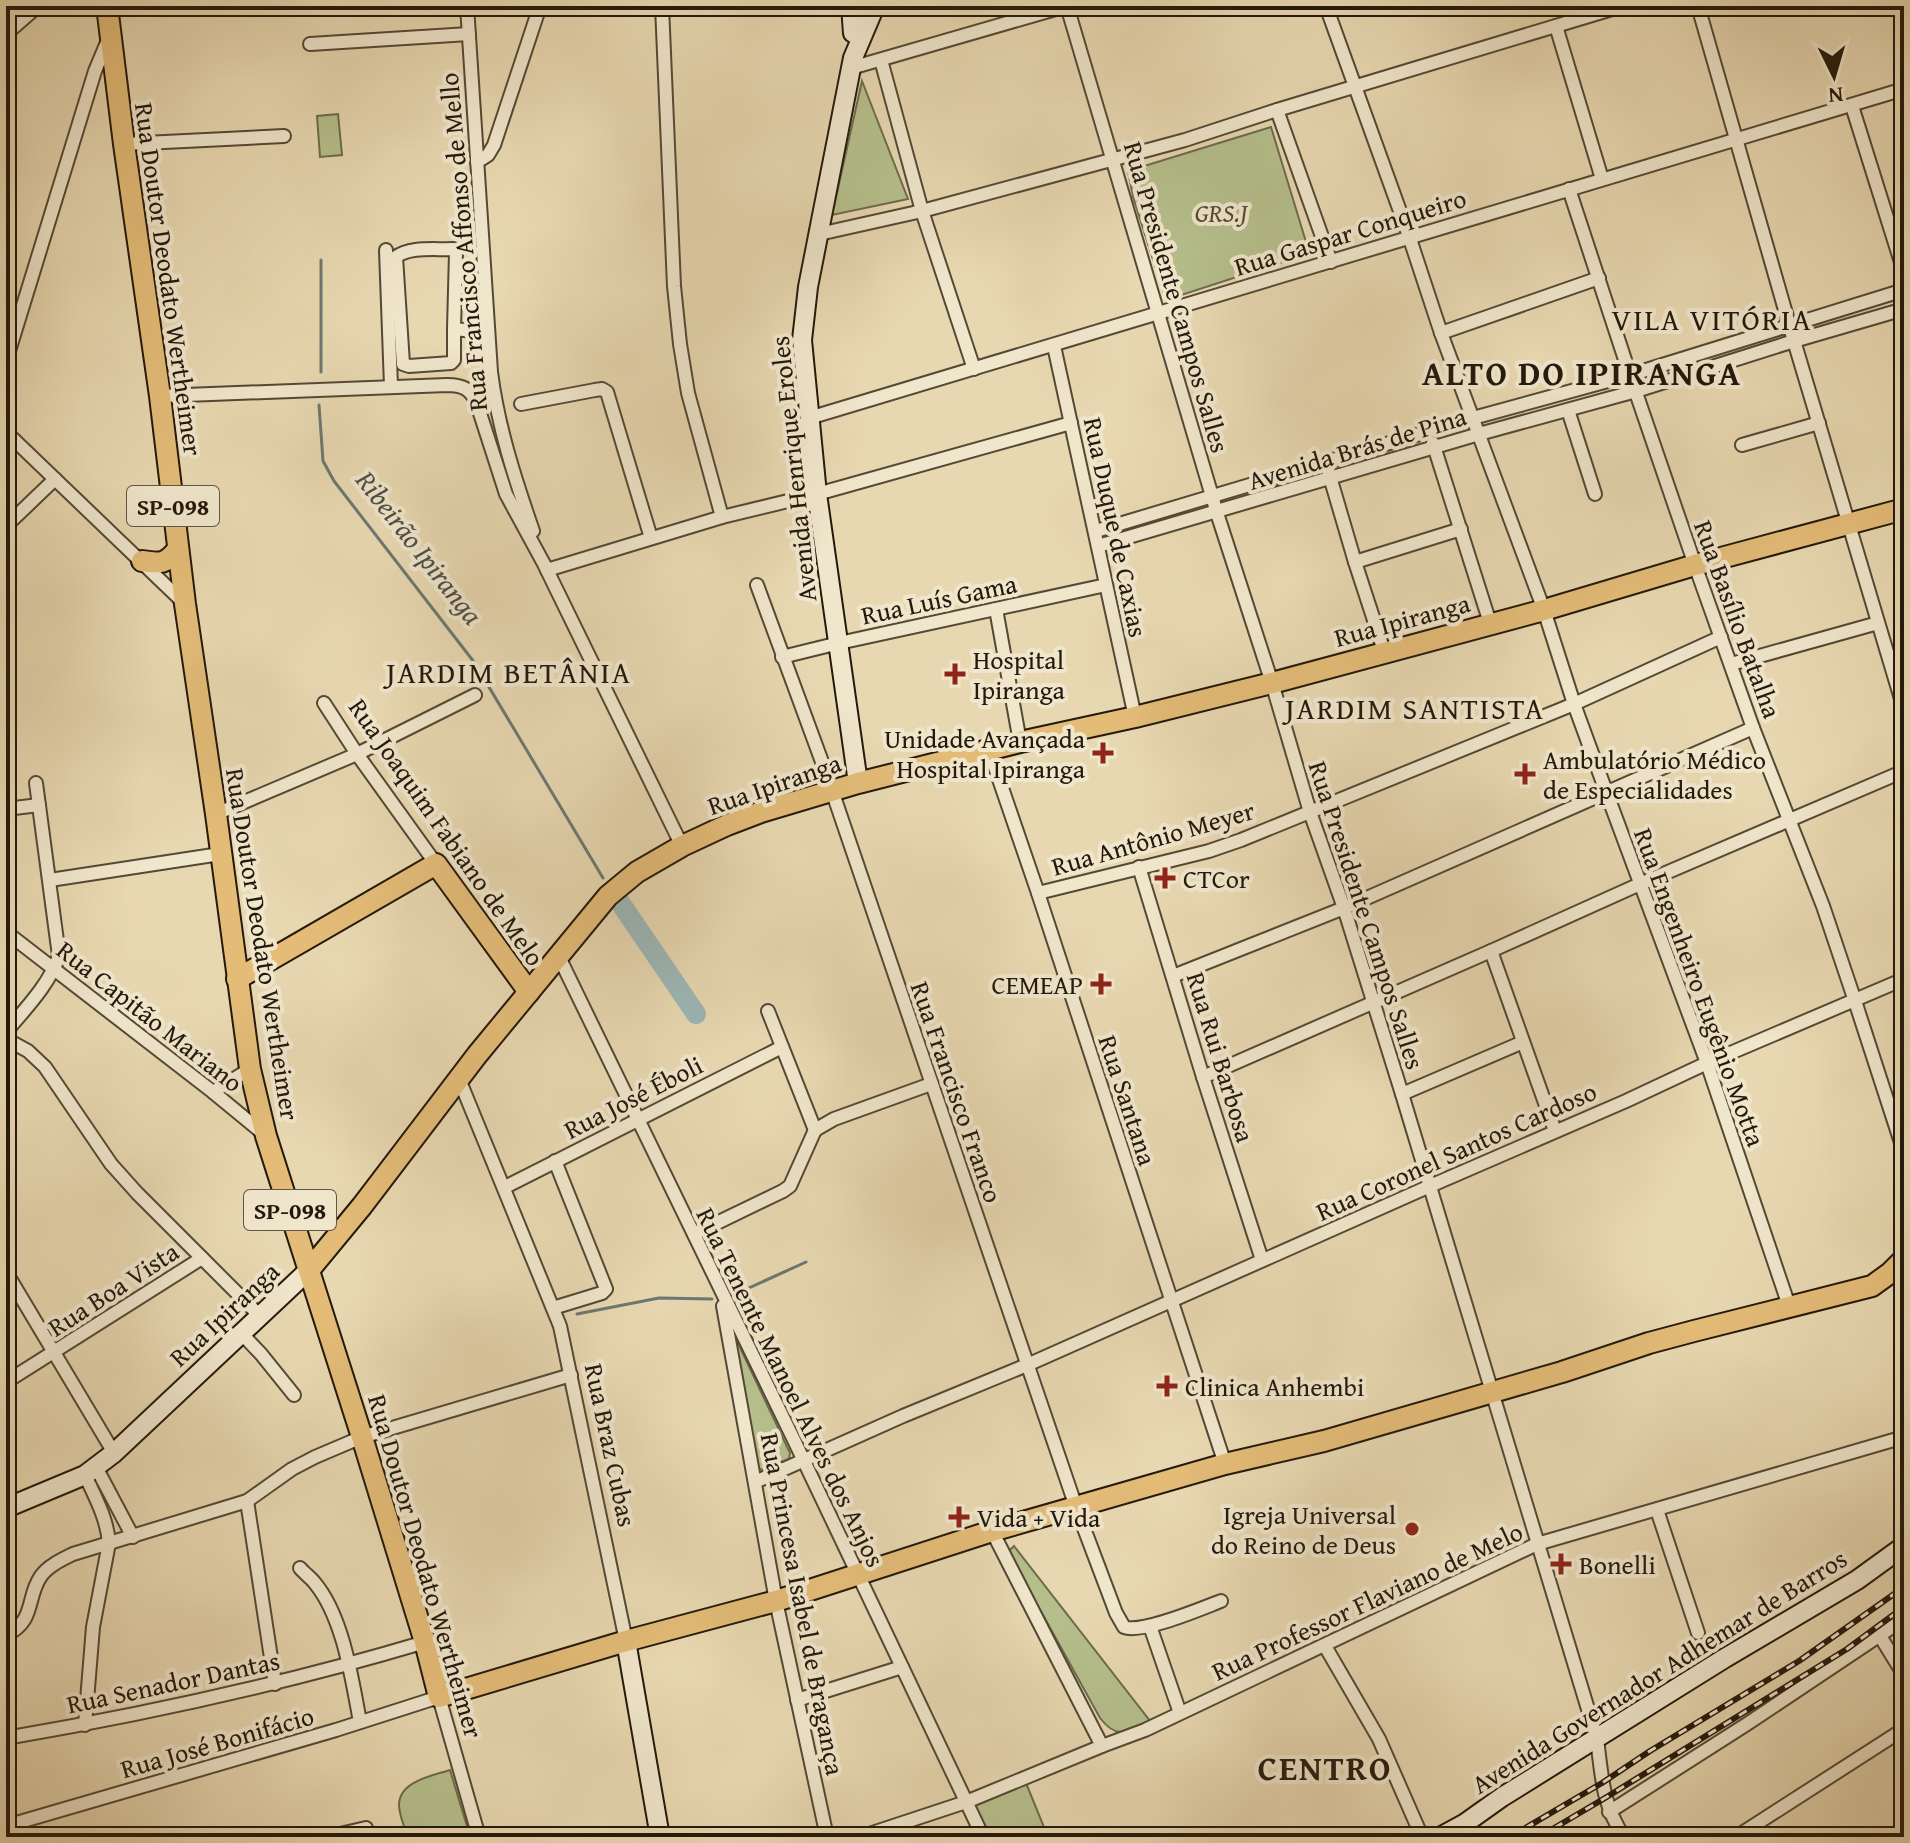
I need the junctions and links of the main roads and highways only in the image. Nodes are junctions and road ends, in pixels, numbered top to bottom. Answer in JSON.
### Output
{"nodes":[{"id":1,"x":851,"y":6,"type":"edge"},
{"id":2,"x":863,"y":6,"type":"edge"},
{"id":3,"x":875,"y":6,"type":"edge"},
{"id":4,"x":107,"y":7,"type":"edge"},
{"id":5,"x":853,"y":33,"type":"junction"},
{"id":6,"x":852,"y":63,"type":"junction"},
{"id":7,"x":1904,"y":509,"type":"edge"},
{"id":8,"x":178,"y":549,"type":"junction"},
{"id":9,"x":142,"y":561,"type":"road end"},
{"id":10,"x":858,"y":783,"type":"junction"},
{"id":11,"x":237,"y":979,"type":"junction"},
{"id":12,"x":529,"y":992,"type":"junction"},
{"id":13,"x":1904,"y":1259,"type":"edge"},
{"id":14,"x":310,"y":1269,"type":"junction"},
{"id":15,"x":6,"y":1508,"type":"edge"},
{"id":16,"x":1904,"y":1546,"type":"edge"},
{"id":17,"x":626,"y":1641,"type":"junction"},
{"id":18,"x":660,"y":1837,"type":"edge"},
{"id":19,"x":1440,"y":1837,"type":"edge"}],
"edges":[{"from":1,"to":5,"type":"main road"},
{"from":2,"to":5,"type":"main road","name":"Avenida Henrique Eroles"},
{"from":3,"to":6,"type":"main road","name":"Avenida Henrique Eroles"},
{"from":4,"to":8,"type":"main road","name":"Rua Doutor Deodato Wertheimer","number":"SP-098"},
{"from":5,"to":6,"type":"main road","name":"Avenida Henrique Eroles"},
{"from":6,"to":10,"type":"main road","name":"Avenida Henrique Eroles"},
{"from":7,"to":10,"type":"main road","name":"Rua Ipiranga"},
{"from":8,"to":9,"type":"main road"},
{"from":8,"to":11,"type":"main road","name":"Rua Doutor Deodato Wertheimer","number":"SP-098"},
{"from":10,"to":12,"type":"main road","name":"Rua Ipiranga"},
{"from":11,"to":12,"type":"main road","name":"Rua Joaquim Fabiano de Melo"},
{"from":11,"to":14,"type":"main road","name":"Rua Doutor Deodato Wertheimer","number":"SP-098"},
{"from":12,"to":14,"type":"main road","name":"Rua Ipiranga"},
{"from":13,"to":17,"type":"main road"},
{"from":14,"to":15,"type":"main road","name":"Rua Ipiranga"},
{"from":14,"to":17,"type":"main road","name":"Rua Doutor Deodato Wertheimer","number":"SP-098"},
{"from":16,"to":19,"type":"main road","name":"Avenida Governador Adhemar de Barros"},
{"from":17,"to":18,"type":"main road","name":"Rua Braz Cubas"}]}
